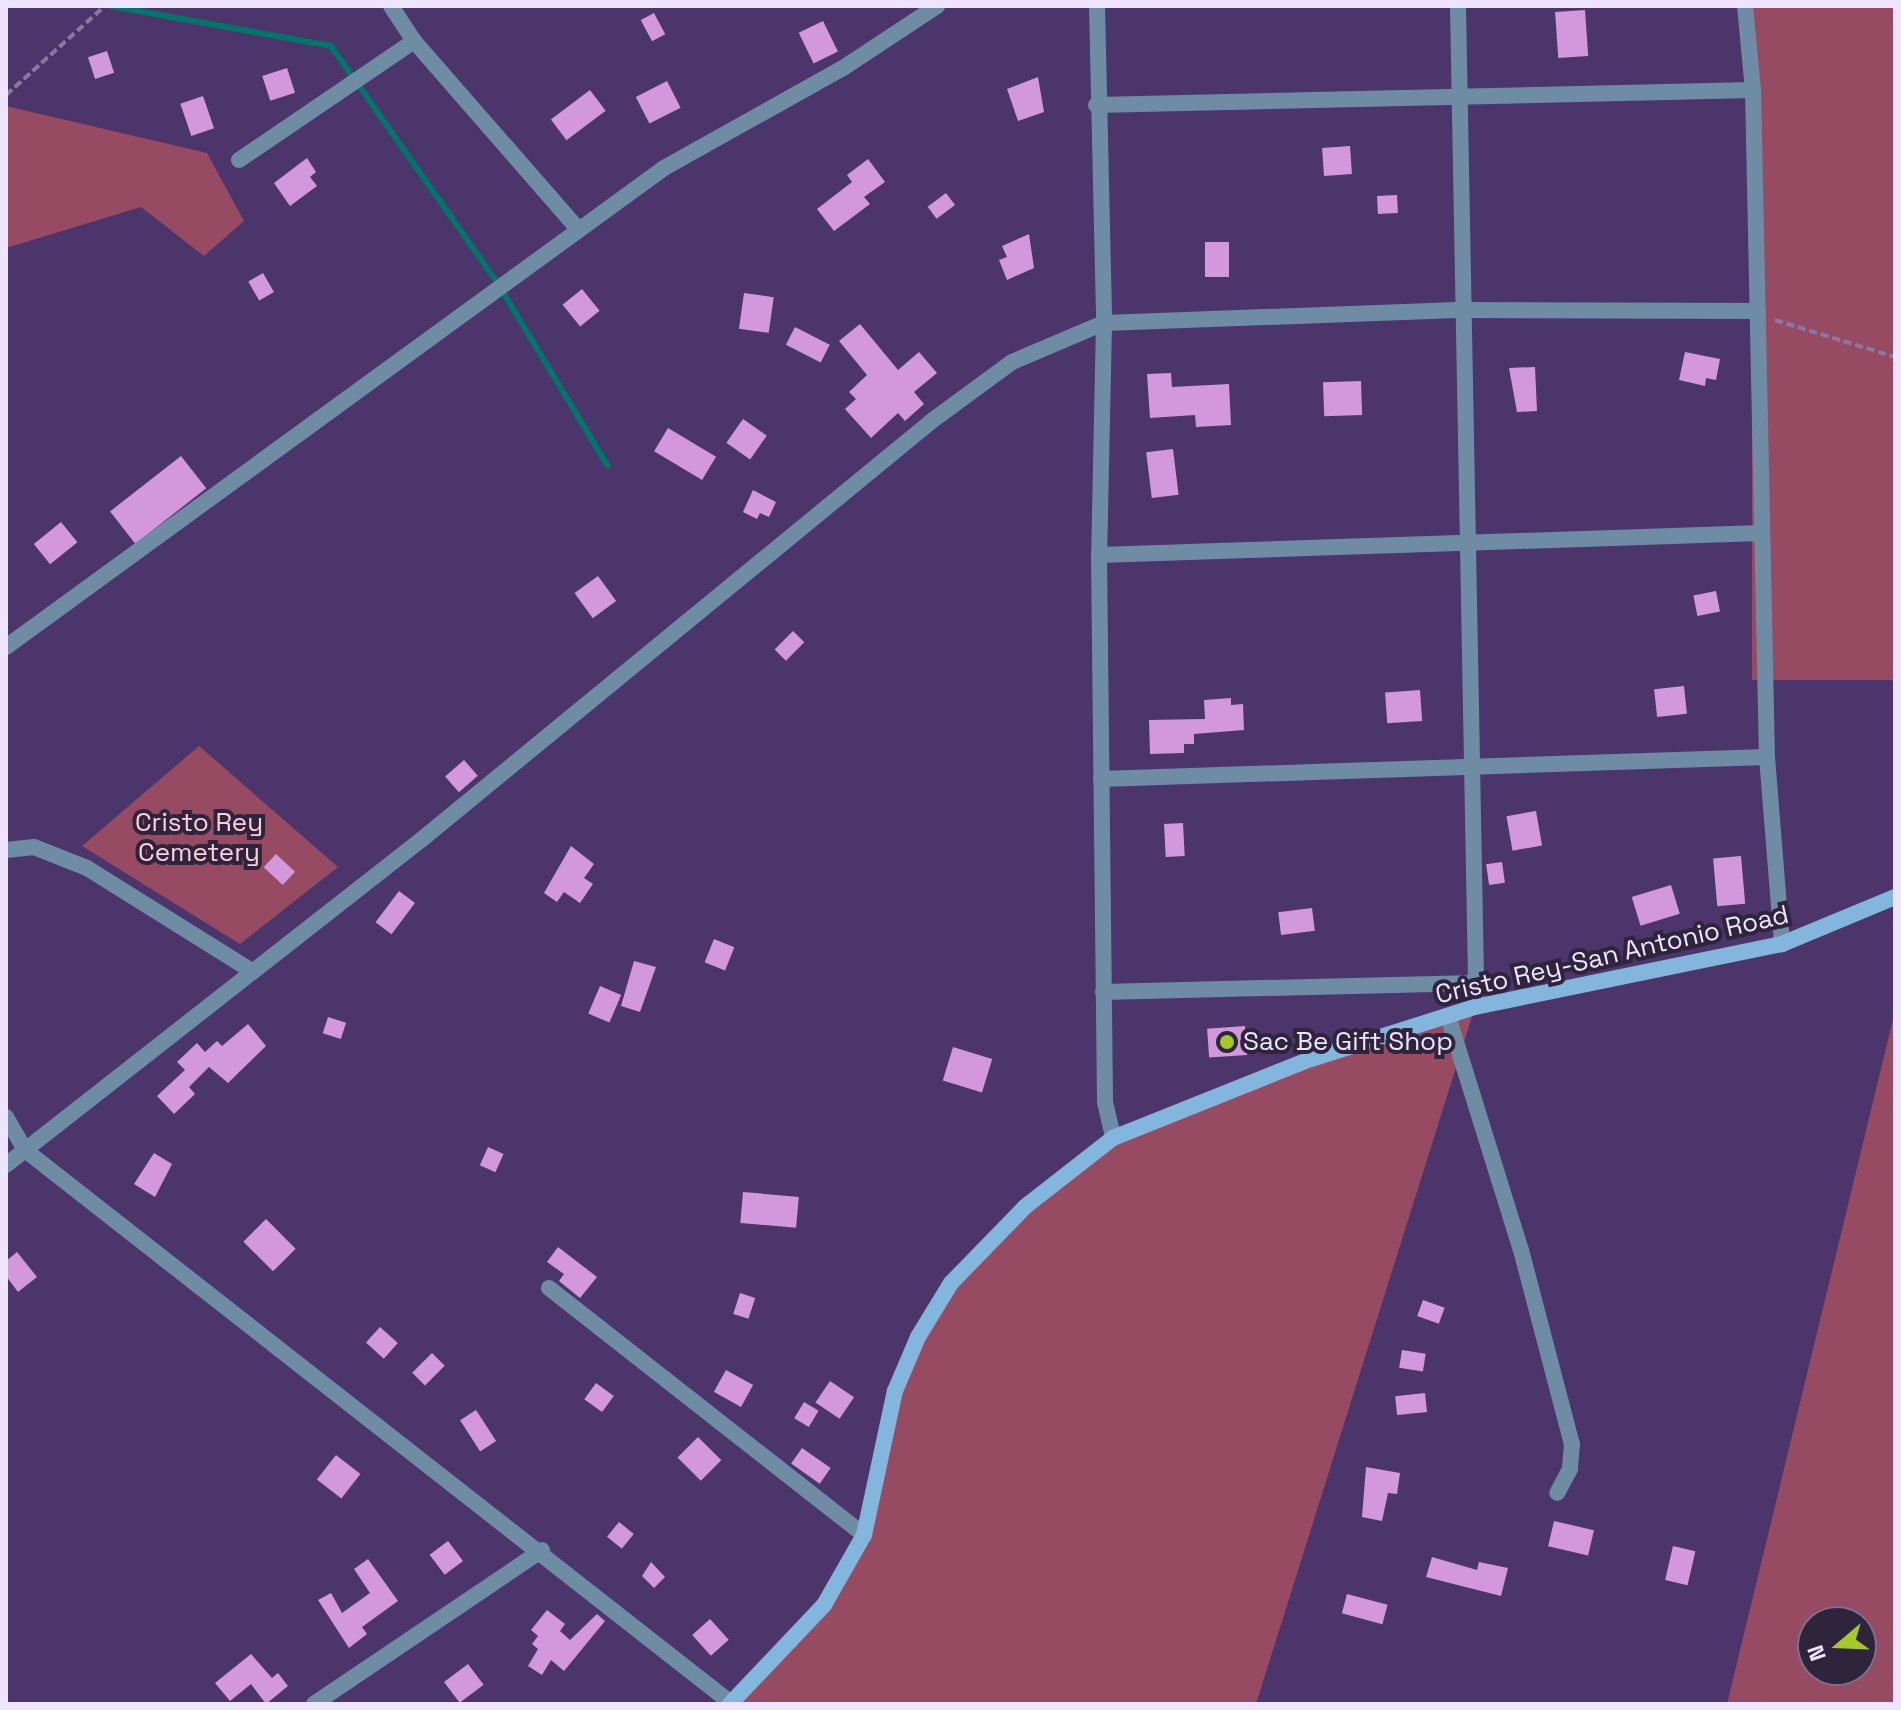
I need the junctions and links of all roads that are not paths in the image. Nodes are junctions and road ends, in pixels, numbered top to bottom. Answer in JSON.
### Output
{"nodes":[{"id":1,"x":391,"y":6,"type":"edge"},
{"id":2,"x":937,"y":6,"type":"edge"},
{"id":3,"x":1097,"y":6,"type":"edge"},
{"id":4,"x":1458,"y":6,"type":"edge"},
{"id":5,"x":1745,"y":6,"type":"edge"},
{"id":6,"x":414,"y":41,"type":"junction"},
{"id":7,"x":1753,"y":90,"type":"junction"},
{"id":8,"x":1460,"y":96,"type":"junction"},
{"id":9,"x":1096,"y":105,"type":"junction"},
{"id":10,"x":239,"y":160,"type":"dead end"},
{"id":11,"x":577,"y":228,"type":"junction"},
{"id":12,"x":1464,"y":310,"type":"junction"},
{"id":13,"x":1758,"y":311,"type":"junction"},
{"id":14,"x":1104,"y":323,"type":"junction"},
{"id":15,"x":1762,"y":533,"type":"junction"},
{"id":16,"x":1468,"y":542,"type":"junction"},
{"id":17,"x":1099,"y":555,"type":"junction"},
{"id":18,"x":6,"y":647,"type":"edge"},
{"id":19,"x":1767,"y":757,"type":"junction"},
{"id":20,"x":1472,"y":769,"type":"junction"},
{"id":21,"x":1101,"y":779,"type":"junction"},
{"id":22,"x":6,"y":850,"type":"edge"},
{"id":23,"x":1895,"y":897,"type":"edge"},
{"id":24,"x":1782,"y":944,"type":"junction"},
{"id":25,"x":250,"y":970,"type":"junction"},
{"id":26,"x":1476,"y":983,"type":"junction"},
{"id":27,"x":1103,"y":992,"type":"junction"},
{"id":28,"x":1475,"y":1007,"type":"junction"},
{"id":29,"x":1448,"y":1016,"type":"junction"},
{"id":30,"x":6,"y":1117,"type":"edge"},
{"id":31,"x":1113,"y":1138,"type":"junction"},
{"id":32,"x":25,"y":1150,"type":"junction"},
{"id":33,"x":6,"y":1165,"type":"edge"},
{"id":34,"x":549,"y":1288,"type":"dead end"},
{"id":35,"x":1557,"y":1493,"type":"dead end"},
{"id":36,"x":864,"y":1535,"type":"junction"},
{"id":37,"x":542,"y":1550,"type":"junction"},
{"id":38,"x":730,"y":1703,"type":"edge"},
{"id":39,"x":314,"y":1704,"type":"edge"}],
"edges":[{"from":1,"to":6,"type":"street"},
{"from":2,"to":11,"type":"street"},
{"from":3,"to":9,"type":"street"},
{"from":4,"to":8,"type":"street"},
{"from":5,"to":7,"type":"street"},
{"from":6,"to":10,"type":"street"},
{"from":6,"to":11,"type":"street"},
{"from":7,"to":8,"type":"street"},
{"from":7,"to":13,"type":"street"},
{"from":8,"to":9,"type":"street"},
{"from":8,"to":12,"type":"street"},
{"from":9,"to":14,"type":"street"},
{"from":11,"to":18,"type":"street"},
{"from":12,"to":13,"type":"street"},
{"from":12,"to":14,"type":"street"},
{"from":12,"to":16,"type":"street"},
{"from":13,"to":15,"type":"street"},
{"from":14,"to":17,"type":"street"},
{"from":14,"to":25,"type":"street"},
{"from":15,"to":16,"type":"street"},
{"from":15,"to":19,"type":"street"},
{"from":16,"to":17,"type":"street"},
{"from":16,"to":20,"type":"street"},
{"from":17,"to":21,"type":"street"},
{"from":19,"to":20,"type":"street"},
{"from":19,"to":24,"type":"street"},
{"from":20,"to":21,"type":"street"},
{"from":20,"to":26,"type":"street"},
{"from":21,"to":27,"type":"street"},
{"from":22,"to":25,"type":"street"},
{"from":23,"to":24,"type":"main road","name":"Cristo Rey-San Antonio Road"},
{"from":24,"to":28,"type":"main road","name":"Cristo Rey-San Antonio Road"},
{"from":25,"to":32,"type":"street"},
{"from":26,"to":27,"type":"street"},
{"from":26,"to":28,"type":"street"},
{"from":27,"to":31,"type":"street"},
{"from":28,"to":29,"type":"main road","name":"Cristo Rey-San Antonio Road"},
{"from":29,"to":31,"type":"main road","name":"Cristo Rey-San Antonio Road"},
{"from":29,"to":35,"type":"street"},
{"from":30,"to":32,"type":"street"},
{"from":31,"to":36,"type":"main road","name":"Cristo Rey-San Antonio Road"},
{"from":32,"to":33,"type":"street"},
{"from":32,"to":37,"type":"street"},
{"from":34,"to":36,"type":"street"},
{"from":36,"to":38,"type":"main road","name":"Cristo Rey-San Antonio Road"},
{"from":37,"to":38,"type":"street"},
{"from":37,"to":39,"type":"street"}]}
